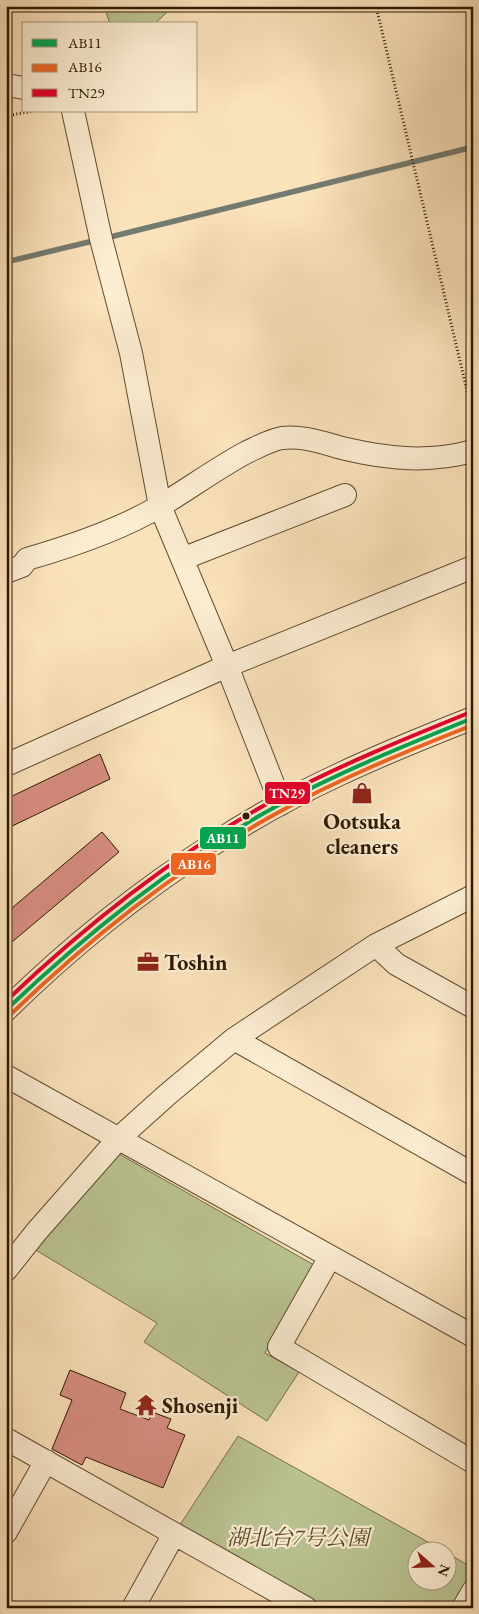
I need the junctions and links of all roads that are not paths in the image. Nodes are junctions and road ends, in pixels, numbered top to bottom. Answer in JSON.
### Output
{"nodes":[{"id":1,"x":6,"y":85,"type":"edge"},
{"id":2,"x":22,"y":88,"type":"edge"},
{"id":3,"x":73,"y":112,"type":"edge"},
{"id":4,"x":473,"y":451,"type":"edge"},
{"id":5,"x":345,"y":495,"type":"dead end"},
{"id":6,"x":160,"y":506,"type":"junction"},
{"id":7,"x":182,"y":559,"type":"junction"},
{"id":8,"x":473,"y":567,"type":"edge"},
{"id":9,"x":6,"y":572,"type":"edge"},
{"id":10,"x":227,"y":666,"type":"junction"},
{"id":11,"x":473,"y":718,"type":"edge"},
{"id":12,"x":6,"y":765,"type":"edge"},
{"id":13,"x":281,"y":804,"type":"junction"},
{"id":14,"x":473,"y":896,"type":"edge"},
{"id":15,"x":376,"y":946,"type":"junction"},
{"id":16,"x":473,"y":1007,"type":"edge"},
{"id":17,"x":6,"y":1010,"type":"edge"},
{"id":18,"x":234,"y":1039,"type":"junction"},
{"id":19,"x":6,"y":1076,"type":"edge"},
{"id":20,"x":120,"y":1138,"type":"junction"},
{"id":21,"x":473,"y":1174,"type":"edge"},
{"id":22,"x":330,"y":1257,"type":"junction"},
{"id":23,"x":6,"y":1270,"type":"edge"},
{"id":24,"x":473,"y":1336,"type":"edge"},
{"id":25,"x":6,"y":1439,"type":"edge"},
{"id":26,"x":46,"y":1461,"type":"junction"},
{"id":27,"x":473,"y":1462,"type":"edge"},
{"id":28,"x":6,"y":1532,"type":"edge"},
{"id":29,"x":174,"y":1534,"type":"junction"},
{"id":30,"x":473,"y":1591,"type":"edge"},
{"id":31,"x":301,"y":1607,"type":"edge"},
{"id":32,"x":133,"y":1608,"type":"edge"},
{"id":33,"x":463,"y":1608,"type":"edge"}],
"edges":[{"from":1,"to":2,"type":"street"},
{"from":3,"to":6,"type":"street"},
{"from":4,"to":6,"type":"street"},
{"from":5,"to":7,"type":"street"},
{"from":6,"to":7,"type":"street"},
{"from":6,"to":9,"type":"street"},
{"from":7,"to":10,"type":"street"},
{"from":8,"to":10,"type":"street"},
{"from":10,"to":12,"type":"street"},
{"from":10,"to":13,"type":"street"},
{"from":11,"to":13,"type":"street"},
{"from":13,"to":17,"type":"street"},
{"from":14,"to":15,"type":"street"},
{"from":15,"to":16,"type":"street"},
{"from":15,"to":18,"type":"street"},
{"from":18,"to":20,"type":"street"},
{"from":18,"to":21,"type":"street"},
{"from":19,"to":20,"type":"street"},
{"from":20,"to":22,"type":"street"},
{"from":20,"to":23,"type":"street"},
{"from":22,"to":24,"type":"street"},
{"from":22,"to":27,"type":"street"},
{"from":25,"to":26,"type":"street"},
{"from":26,"to":28,"type":"street"},
{"from":26,"to":29,"type":"street"},
{"from":29,"to":31,"type":"street"},
{"from":29,"to":32,"type":"street"},
{"from":30,"to":33,"type":"street"}]}
